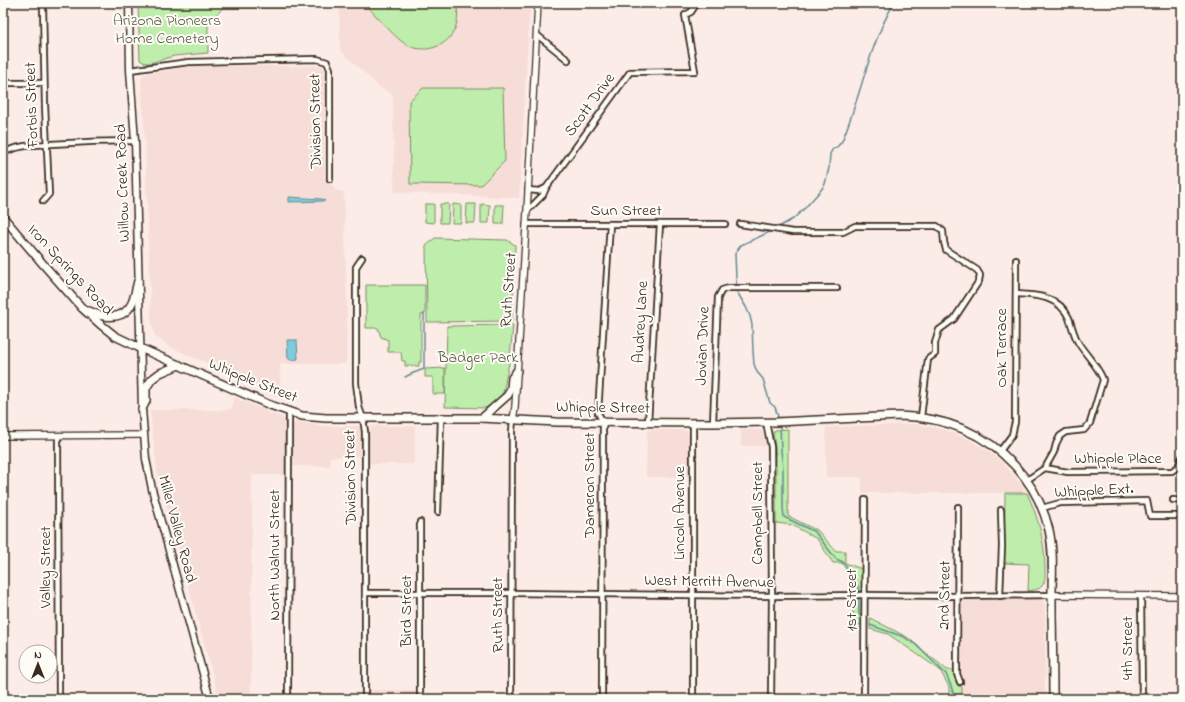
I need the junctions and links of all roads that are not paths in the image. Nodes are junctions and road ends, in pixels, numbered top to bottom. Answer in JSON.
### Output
{"nodes":[{"id":1,"x":129,"y":3,"type":"edge"},
{"id":2,"x":538,"y":3,"type":"edge"},
{"id":3,"x":697,"y":3,"type":"edge"},
{"id":4,"x":43,"y":6,"type":"dead end"},
{"id":5,"x":537,"y":35,"type":"junction"},
{"id":6,"x":568,"y":60,"type":"dead end"},
{"id":7,"x":130,"y":70,"type":"junction"},
{"id":8,"x":3,"y":83,"type":"edge"},
{"id":9,"x":44,"y":83,"type":"junction"},
{"id":10,"x":135,"y":141,"type":"junction"},
{"id":11,"x":46,"y":144,"type":"junction"},
{"id":12,"x":3,"y":154,"type":"edge"},
{"id":13,"x":330,"y":179,"type":"dead end"},
{"id":14,"x":546,"y":188,"type":"junction"},
{"id":15,"x":528,"y":190,"type":"junction"},
{"id":16,"x":43,"y":201,"type":"dead end"},
{"id":17,"x":527,"y":211,"type":"junction"},
{"id":18,"x":4,"y":221,"type":"edge"},
{"id":19,"x":526,"y":224,"type":"junction"},
{"id":20,"x":610,"y":224,"type":"junction"},
{"id":21,"x":660,"y":224,"type":"junction"},
{"id":22,"x":725,"y":224,"type":"dead end"},
{"id":23,"x":740,"y":224,"type":"dead end"},
{"id":24,"x":362,"y":258,"type":"dead end"},
{"id":25,"x":1016,"y":260,"type":"dead end"},
{"id":26,"x":138,"y":281,"type":"junction"},
{"id":27,"x":837,"y":288,"type":"dead end"},
{"id":28,"x":1016,"y":294,"type":"junction"},
{"id":29,"x":82,"y":308,"type":"junction"},
{"id":30,"x":140,"y":348,"type":"junction"},
{"id":31,"x":141,"y":363,"type":"joint"},
{"id":32,"x":179,"y":365,"type":"junction"},
{"id":33,"x":517,"y":371,"type":"junction"},
{"id":34,"x":142,"y":409,"type":"junction"},
{"id":35,"x":288,"y":412,"type":"junction"},
{"id":36,"x":921,"y":417,"type":"junction"},
{"id":37,"x":363,"y":418,"type":"junction"},
{"id":38,"x":441,"y":418,"type":"junction"},
{"id":39,"x":482,"y":418,"type":"junction"},
{"id":40,"x":513,"y":420,"type":"junction"},
{"id":41,"x":603,"y":422,"type":"junction"},
{"id":42,"x":648,"y":422,"type":"junction"},
{"id":43,"x":766,"y":422,"type":"junction"},
{"id":44,"x":693,"y":423,"type":"junction"},
{"id":45,"x":713,"y":423,"type":"junction"},
{"id":46,"x":143,"y":435,"type":"junction"},
{"id":47,"x":3,"y":436,"type":"edge"},
{"id":48,"x":58,"y":436,"type":"junction"},
{"id":49,"x":1000,"y":451,"type":"junction"},
{"id":50,"x":1182,"y":457,"type":"edge"},
{"id":51,"x":1045,"y":468,"type":"junction"},
{"id":52,"x":1027,"y":480,"type":"junction"},
{"id":53,"x":865,"y":500,"type":"dead end"},
{"id":54,"x":1173,"y":500,"type":"dead end"},
{"id":55,"x":1182,"y":501,"type":"edge"},
{"id":56,"x":958,"y":507,"type":"dead end"},
{"id":57,"x":1042,"y":508,"type":"junction"},
{"id":58,"x":1001,"y":510,"type":"dead end"},
{"id":59,"x":438,"y":512,"type":"dead end"},
{"id":60,"x":1182,"y":516,"type":"edge"},
{"id":61,"x":420,"y":522,"type":"dead end"},
{"id":62,"x":365,"y":593,"type":"junction"},
{"id":63,"x":511,"y":593,"type":"junction"},
{"id":64,"x":420,"y":594,"type":"junction"},
{"id":65,"x":602,"y":594,"type":"junction"},
{"id":66,"x":693,"y":595,"type":"junction"},
{"id":67,"x":864,"y":595,"type":"junction"},
{"id":68,"x":1052,"y":595,"type":"junction"},
{"id":69,"x":772,"y":596,"type":"junction"},
{"id":70,"x":958,"y":596,"type":"junction"},
{"id":71,"x":1000,"y":596,"type":"junction"},
{"id":72,"x":1141,"y":596,"type":"junction"},
{"id":73,"x":1182,"y":596,"type":"edge"},
{"id":74,"x":960,"y":682,"type":"dead end"},
{"id":75,"x":59,"y":699,"type":"edge"},
{"id":76,"x":210,"y":699,"type":"edge"},
{"id":77,"x":288,"y":699,"type":"edge"},
{"id":78,"x":365,"y":699,"type":"edge"},
{"id":79,"x":420,"y":699,"type":"edge"},
{"id":80,"x":511,"y":699,"type":"edge"},
{"id":81,"x":602,"y":699,"type":"edge"},
{"id":82,"x":693,"y":699,"type":"edge"},
{"id":83,"x":771,"y":699,"type":"edge"},
{"id":84,"x":864,"y":699,"type":"edge"},
{"id":85,"x":1053,"y":699,"type":"edge"},
{"id":86,"x":1142,"y":699,"type":"edge"}],
"edges":[{"from":1,"to":7,"type":"main road","name":"Willow Creek Road"},
{"from":2,"to":5,"type":"street","name":"Ruth Street"},
{"from":3,"to":14,"type":"street","name":"Scott Drive"},
{"from":4,"to":9,"type":"street","name":"Forbis Street"},
{"from":5,"to":6,"type":"street"},
{"from":5,"to":15,"type":"street","name":"Ruth Street"},
{"from":7,"to":10,"type":"main road","name":"Willow Creek Road"},
{"from":7,"to":13,"type":"street","name":"Division Street"},
{"from":8,"to":9,"type":"street"},
{"from":9,"to":11,"type":"street","name":"Forbis Street"},
{"from":10,"to":11,"type":"street"},
{"from":10,"to":26,"type":"main road","name":"Willow Creek Road"},
{"from":11,"to":12,"type":"street"},
{"from":11,"to":16,"type":"street","name":"Forbis Street"},
{"from":14,"to":15,"type":"street"},
{"from":14,"to":17,"type":"street","name":"Scott Drive"},
{"from":15,"to":17,"type":"street","name":"Ruth Street"},
{"from":17,"to":19,"type":"street","name":"Ruth Street"},
{"from":18,"to":29,"type":"main road","name":"Iron Springs Road"},
{"from":19,"to":20,"type":"street","name":"Sun Street"},
{"from":19,"to":33,"type":"street","name":"Ruth Street"},
{"from":20,"to":21,"type":"street","name":"Sun Street"},
{"from":20,"to":41,"type":"street","name":"Dameron Street"},
{"from":21,"to":22,"type":"street","name":"Sun Street"},
{"from":21,"to":42,"type":"street","name":"Audrey Lane"},
{"from":23,"to":36,"type":"street"},
{"from":24,"to":37,"type":"street","name":"Division Street"},
{"from":25,"to":28,"type":"street"},
{"from":26,"to":29,"type":"main road"},
{"from":26,"to":30,"type":"main road","name":"Willow Creek Road"},
{"from":27,"to":45,"type":"street","name":"Jovian Drive"},
{"from":28,"to":49,"type":"street","name":"Oak Terrace"},
{"from":28,"to":51,"type":"street","name":"Oak Terrace"},
{"from":29,"to":30,"type":"main road","name":"Iron Springs Road"},
{"from":30,"to":31,"type":"main road","name":"Willow Creek Road"},
{"from":30,"to":32,"type":"main road","name":"Whipple Street"},
{"from":31,"to":34,"type":"main road","name":"Miller Valley Road"},
{"from":32,"to":34,"type":"main road"},
{"from":32,"to":35,"type":"main road","name":"Whipple Street"},
{"from":33,"to":39,"type":"main road"},
{"from":33,"to":40,"type":"street","name":"Ruth Street"},
{"from":34,"to":46,"type":"main road","name":"Miller Valley Road"},
{"from":35,"to":37,"type":"main road","name":"Whipple Street"},
{"from":35,"to":77,"type":"street","name":"North Walnut Street"},
{"from":36,"to":43,"type":"main road","name":"Whipple Street"},
{"from":36,"to":49,"type":"main road","name":"Whipple Street"},
{"from":37,"to":38,"type":"main road","name":"Whipple Street"},
{"from":37,"to":62,"type":"street","name":"Division Street"},
{"from":38,"to":39,"type":"main road","name":"Whipple Street"},
{"from":38,"to":59,"type":"street"},
{"from":39,"to":40,"type":"main road","name":"Whipple Street"},
{"from":40,"to":41,"type":"main road","name":"Whipple Street"},
{"from":40,"to":63,"type":"street","name":"Ruth Street"},
{"from":41,"to":42,"type":"main road","name":"Whipple Street"},
{"from":41,"to":65,"type":"street","name":"Dameron Street"},
{"from":42,"to":44,"type":"main road","name":"Whipple Street"},
{"from":43,"to":45,"type":"main road","name":"Whipple Street"},
{"from":43,"to":69,"type":"street","name":"Campbell Street"},
{"from":44,"to":45,"type":"main road","name":"Whipple Street"},
{"from":44,"to":66,"type":"street","name":"Lincoln Avenue"},
{"from":46,"to":48,"type":"street"},
{"from":46,"to":76,"type":"main road","name":"Miller Valley Road"},
{"from":47,"to":48,"type":"street"},
{"from":48,"to":75,"type":"street","name":"Valley Street"},
{"from":49,"to":52,"type":"main road","name":"Whipple Street"},
{"from":50,"to":51,"type":"street","name":"Whipple Place"},
{"from":51,"to":52,"type":"street","name":"Oak Terrace"},
{"from":52,"to":57,"type":"main road","name":"Whipple Street"},
{"from":53,"to":67,"type":"street","name":"1st Street"},
{"from":54,"to":55,"type":"street"},
{"from":56,"to":70,"type":"street","name":"2nd Street"},
{"from":57,"to":60,"type":"street","name":"Whipple Ext."},
{"from":57,"to":68,"type":"main road","name":"Whipple Street"},
{"from":58,"to":71,"type":"street"},
{"from":61,"to":64,"type":"street","name":"Bird Street"},
{"from":62,"to":64,"type":"street","name":"West Merritt Avenue"},
{"from":62,"to":78,"type":"street","name":"Division Street"},
{"from":63,"to":64,"type":"street","name":"West Merritt Avenue"},
{"from":63,"to":65,"type":"street","name":"West Merritt Avenue"},
{"from":63,"to":80,"type":"street","name":"Ruth Street"},
{"from":64,"to":79,"type":"street","name":"Bird Street"},
{"from":65,"to":66,"type":"street","name":"West Merritt Avenue"},
{"from":65,"to":81,"type":"street","name":"Dameron Street"},
{"from":66,"to":69,"type":"street","name":"West Merritt Avenue"},
{"from":66,"to":82,"type":"street","name":"Lincoln Avenue"},
{"from":67,"to":69,"type":"street","name":"West Merritt Avenue"},
{"from":67,"to":70,"type":"street","name":"West Merritt Avenue"},
{"from":67,"to":84,"type":"street","name":"1st Street"},
{"from":68,"to":71,"type":"street","name":"West Merritt Avenue"},
{"from":68,"to":72,"type":"street"},
{"from":68,"to":85,"type":"main road","name":"Whipple Street"},
{"from":69,"to":83,"type":"street","name":"Campbell Street"},
{"from":70,"to":71,"type":"street","name":"West Merritt Avenue"},
{"from":70,"to":74,"type":"street","name":"2nd Street"},
{"from":72,"to":73,"type":"street"},
{"from":72,"to":86,"type":"street","name":"4th Street"}]}
